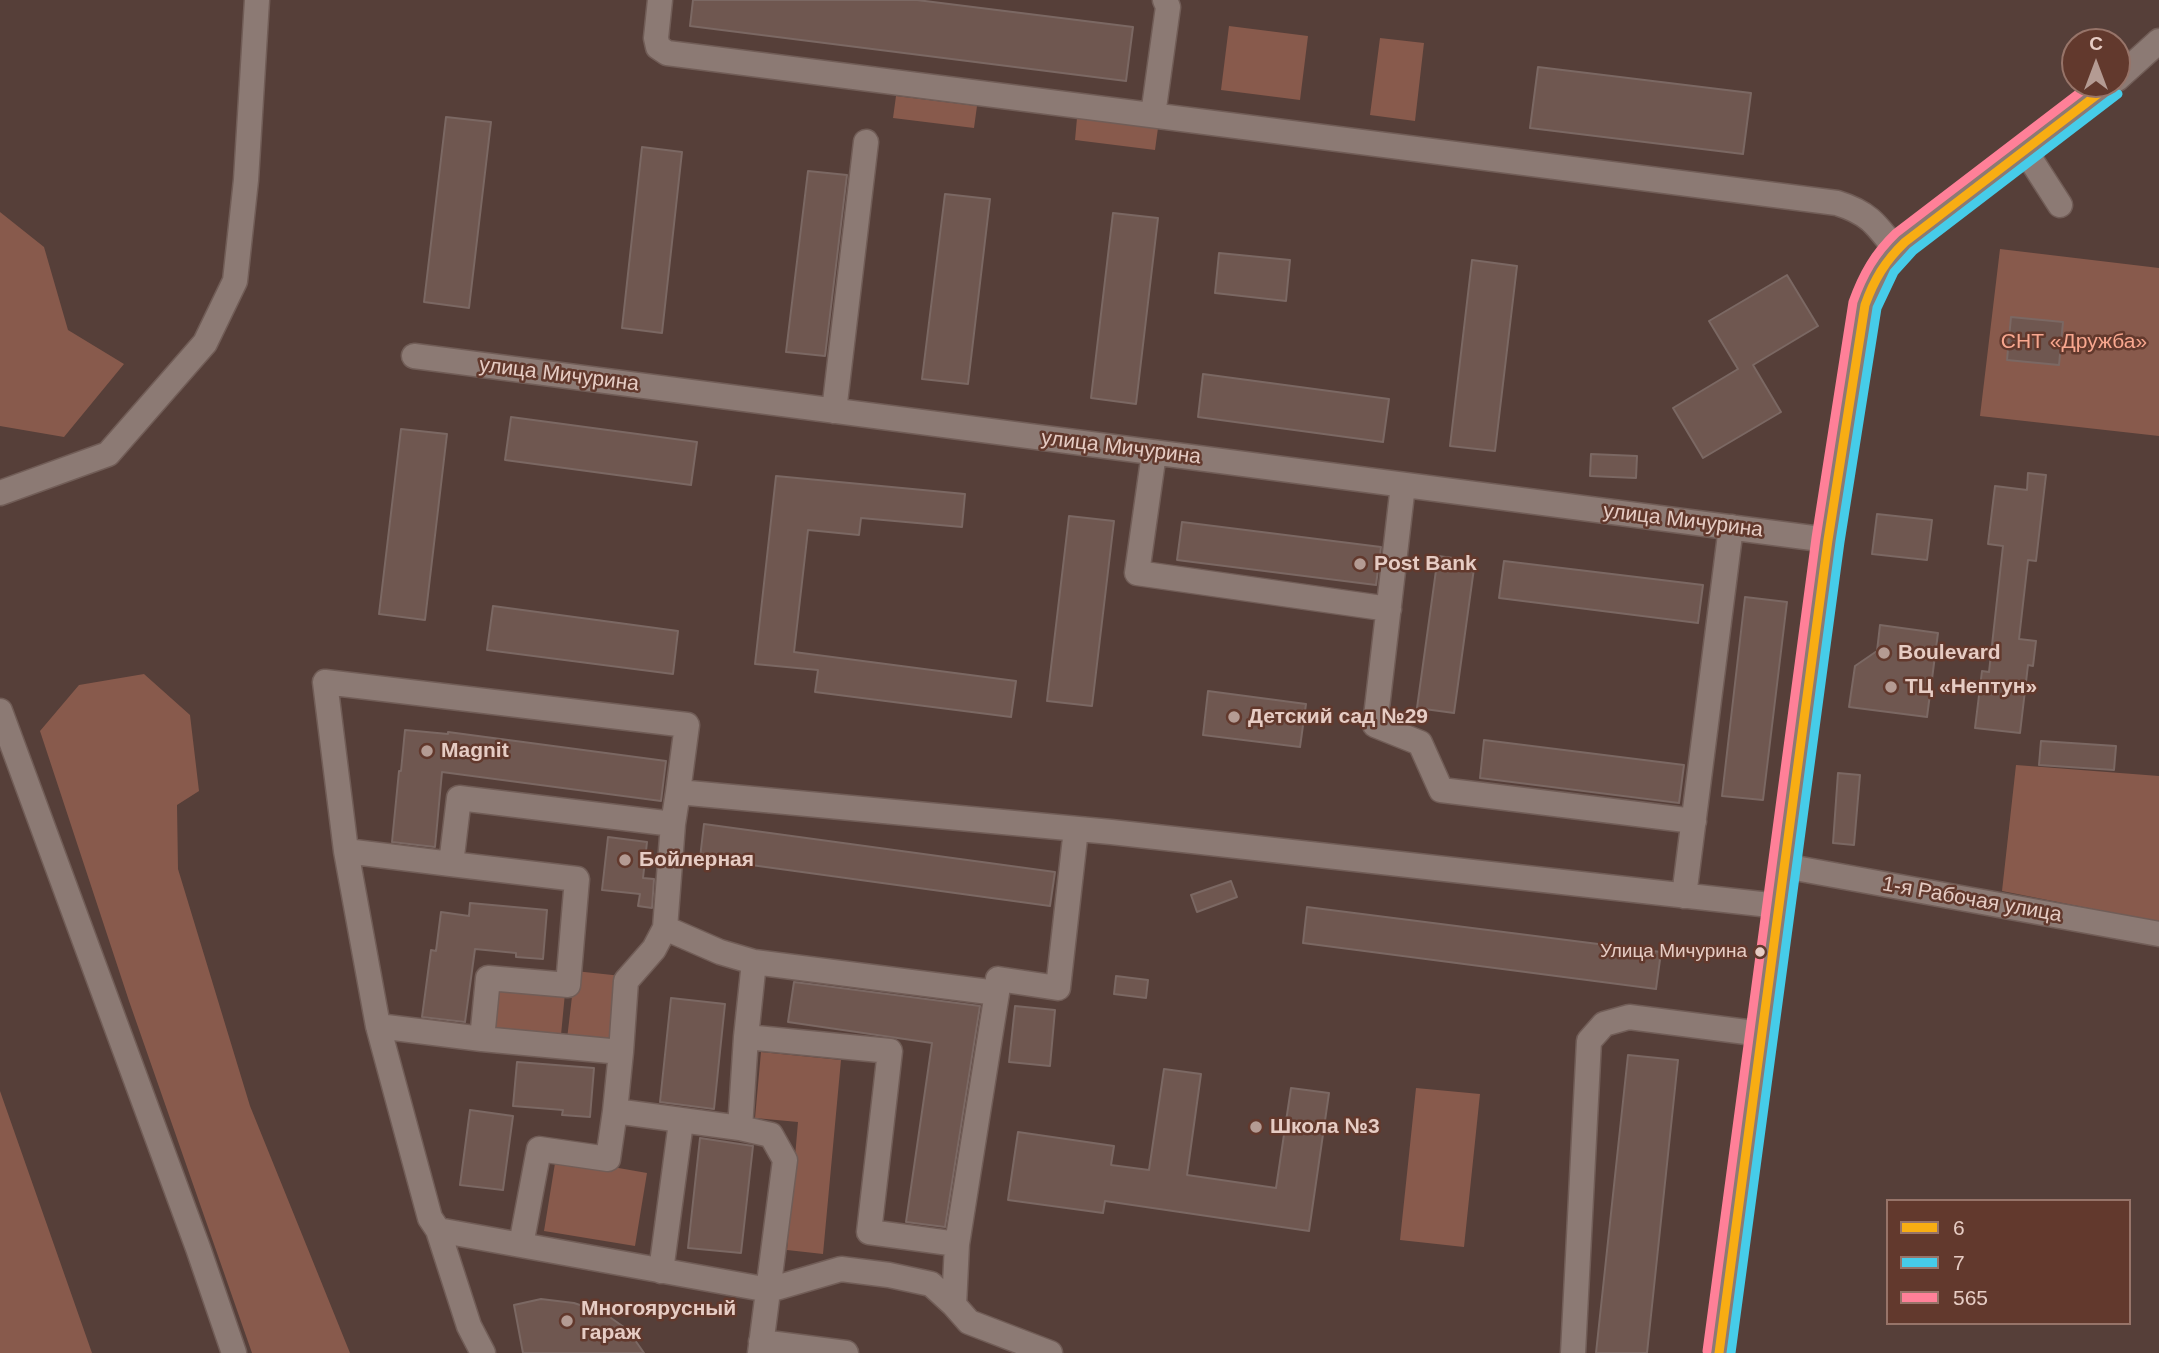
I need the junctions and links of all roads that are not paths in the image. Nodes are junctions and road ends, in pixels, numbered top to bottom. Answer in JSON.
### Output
{"nodes":[{"id":1,"x":257,"y":0,"type":"edge"},
{"id":2,"x":660,"y":0,"type":"edge"},
{"id":3,"x":1166,"y":0,"type":"edge"},
{"id":4,"x":2159,"y":41,"type":"edge"},
{"id":5,"x":2131,"y":66,"type":"edge"},
{"id":6,"x":2091,"y":98,"type":"edge"},
{"id":7,"x":1153,"y":115,"type":"junction"},
{"id":8,"x":866,"y":142,"type":"dead end"},
{"id":9,"x":2024,"y":149,"type":"junction"},
{"id":10,"x":2060,"y":205,"type":"dead end"},
{"id":11,"x":1896,"y":250,"type":"junction"},
{"id":12,"x":414,"y":356,"type":"dead end"},
{"id":13,"x":834,"y":411,"type":"junction"},
{"id":14,"x":1154,"y":453,"type":"junction"},
{"id":15,"x":1404,"y":485,"type":"junction"},
{"id":16,"x":0,"y":493,"type":"edge"},
{"id":17,"x":1731,"y":527,"type":"junction"},
{"id":18,"x":1828,"y":540,"type":"junction"},
{"id":19,"x":1389,"y":609,"type":"junction"},
{"id":20,"x":0,"y":711,"type":"edge"},
{"id":21,"x":678,"y":792,"type":"junction"},
{"id":22,"x":1694,"y":821,"type":"junction"},
{"id":23,"x":673,"y":824,"type":"junction"},
{"id":24,"x":1076,"y":829,"type":"junction"},
{"id":25,"x":346,"y":851,"type":"junction"},
{"id":26,"x":451,"y":864,"type":"junction"},
{"id":27,"x":1784,"y":866,"type":"junction"},
{"id":28,"x":1684,"y":896,"type":"junction"},
{"id":29,"x":1779,"y":906,"type":"junction"},
{"id":30,"x":665,"y":929,"type":"junction"},
{"id":31,"x":2159,"y":934,"type":"edge"},
{"id":32,"x":754,"y":962,"type":"junction"},
{"id":33,"x":997,"y":993,"type":"junction"},
{"id":34,"x":378,"y":1026,"type":"junction"},
{"id":35,"x":1762,"y":1034,"type":"junction"},
{"id":36,"x":746,"y":1037,"type":"junction"},
{"id":37,"x":482,"y":1039,"type":"junction"},
{"id":38,"x":621,"y":1052,"type":"junction"},
{"id":39,"x":615,"y":1111,"type":"junction"},
{"id":40,"x":681,"y":1122,"type":"junction"},
{"id":41,"x":740,"y":1128,"type":"junction"},
{"id":42,"x":438,"y":1230,"type":"junction"},
{"id":43,"x":957,"y":1244,"type":"junction"},
{"id":44,"x":522,"y":1245,"type":"junction"},
{"id":45,"x":661,"y":1270,"type":"junction"},
{"id":46,"x":769,"y":1290,"type":"junction"},
{"id":47,"x":954,"y":1305,"type":"junction"},
{"id":48,"x":760,"y":1348,"type":"edge"},
{"id":49,"x":234,"y":1353,"type":"edge"},
{"id":50,"x":483,"y":1353,"type":"edge"},
{"id":51,"x":846,"y":1353,"type":"edge"},
{"id":52,"x":1050,"y":1353,"type":"edge"},
{"id":53,"x":1573,"y":1353,"type":"edge"},
{"id":54,"x":1719,"y":1353,"type":"edge"}],
"edges":[{"from":1,"to":16,"type":"street"},
{"from":2,"to":7,"type":"street"},
{"from":3,"to":7,"type":"street"},
{"from":4,"to":5,"type":"street"},
{"from":6,"to":9,"type":"street"},
{"from":7,"to":11,"type":"street"},
{"from":8,"to":13,"type":"street"},
{"from":9,"to":10,"type":"street"},
{"from":9,"to":11,"type":"street"},
{"from":11,"to":18,"type":"street"},
{"from":12,"to":13,"type":"street","name":"улица Мичурина"},
{"from":13,"to":14,"type":"street","name":"улица Мичурина"},
{"from":14,"to":15,"type":"street","name":"улица Мичурина"},
{"from":14,"to":19,"type":"street"},
{"from":15,"to":17,"type":"street","name":"улица Мичурина"},
{"from":15,"to":19,"type":"street"},
{"from":17,"to":18,"type":"street","name":"улица Мичурина"},
{"from":17,"to":22,"type":"street"},
{"from":18,"to":27,"type":"street"},
{"from":19,"to":22,"type":"street"},
{"from":20,"to":49,"type":"street"},
{"from":21,"to":23,"type":"street"},
{"from":21,"to":24,"type":"street"},
{"from":21,"to":25,"type":"street"},
{"from":22,"to":28,"type":"street"},
{"from":23,"to":26,"type":"street"},
{"from":23,"to":30,"type":"street"},
{"from":24,"to":28,"type":"street"},
{"from":24,"to":33,"type":"street"},
{"from":25,"to":26,"type":"street"},
{"from":25,"to":34,"type":"street"},
{"from":26,"to":37,"type":"street"},
{"from":27,"to":29,"type":"street"},
{"from":27,"to":31,"type":"street","name":"1-я Рабочая улица"},
{"from":28,"to":29,"type":"street"},
{"from":29,"to":35,"type":"street"},
{"from":30,"to":32,"type":"street"},
{"from":30,"to":38,"type":"street"},
{"from":32,"to":33,"type":"street"},
{"from":32,"to":36,"type":"street"},
{"from":33,"to":43,"type":"street"},
{"from":34,"to":37,"type":"street"},
{"from":34,"to":42,"type":"street"},
{"from":35,"to":53,"type":"street"},
{"from":35,"to":54,"type":"street"},
{"from":36,"to":41,"type":"street"},
{"from":36,"to":43,"type":"street"},
{"from":37,"to":38,"type":"street"},
{"from":38,"to":39,"type":"street"},
{"from":39,"to":40,"type":"street"},
{"from":39,"to":44,"type":"street"},
{"from":40,"to":41,"type":"street"},
{"from":40,"to":45,"type":"street"},
{"from":41,"to":46,"type":"street"},
{"from":42,"to":44,"type":"street"},
{"from":42,"to":50,"type":"street"},
{"from":43,"to":47,"type":"street"},
{"from":44,"to":45,"type":"street"},
{"from":45,"to":46,"type":"street"},
{"from":46,"to":47,"type":"street"},
{"from":46,"to":48,"type":"street"},
{"from":47,"to":52,"type":"street"},
{"from":48,"to":51,"type":"street"}]}
